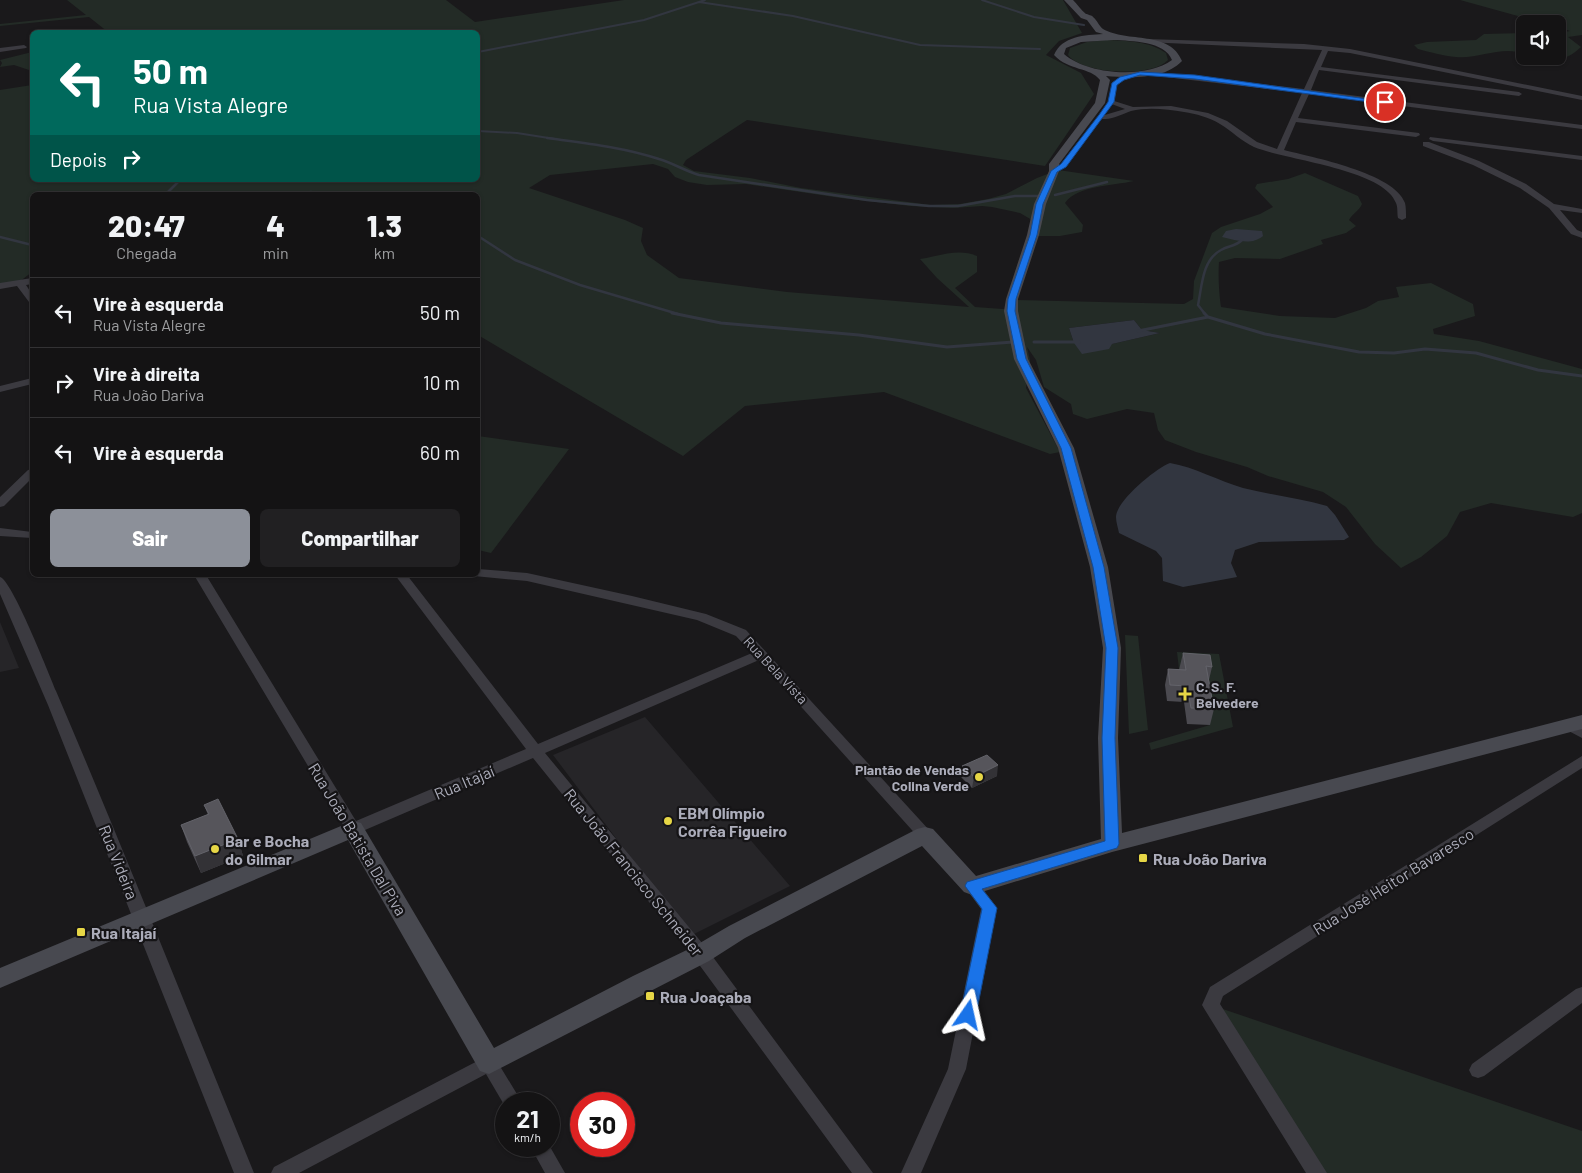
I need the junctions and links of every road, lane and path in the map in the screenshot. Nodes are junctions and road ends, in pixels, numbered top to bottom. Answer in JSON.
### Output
{"nodes":[{"id":1,"x":1068,"y":0,"type":"edge"},
{"id":2,"x":1084,"y":16,"type":"junction"},
{"id":3,"x":1122,"y":38,"type":"junction"},
{"id":4,"x":1082,"y":40,"type":"junction"},
{"id":5,"x":1147,"y":42,"type":"junction"},
{"id":6,"x":1188,"y":43,"type":"junction"},
{"id":7,"x":24,"y":47,"type":"dead end"},
{"id":8,"x":1326,"y":48,"type":"junction"},
{"id":9,"x":0,"y":50,"type":"edge"},
{"id":10,"x":1171,"y":50,"type":"junction"},
{"id":11,"x":1175,"y":64,"type":"junction"},
{"id":12,"x":1317,"y":68,"type":"junction"},
{"id":13,"x":1095,"y":71,"type":"junction"},
{"id":14,"x":1144,"y":73,"type":"junction"},
{"id":15,"x":1195,"y":77,"type":"junction"},
{"id":16,"x":1307,"y":92,"type":"junction"},
{"id":17,"x":1519,"y":94,"type":"dead end"},
{"id":18,"x":1582,"y":98,"type":"edge"},
{"id":19,"x":1111,"y":102,"type":"junction"},
{"id":20,"x":1133,"y":109,"type":"junction"},
{"id":21,"x":1102,"y":117,"type":"junction"},
{"id":22,"x":1294,"y":119,"type":"junction"},
{"id":23,"x":1582,"y":127,"type":"edge"},
{"id":24,"x":1430,"y":142,"type":"junction"},
{"id":25,"x":1278,"y":152,"type":"junction"},
{"id":26,"x":1582,"y":158,"type":"edge"},
{"id":27,"x":1054,"y":171,"type":"junction"},
{"id":28,"x":1552,"y":206,"type":"junction"},
{"id":29,"x":1582,"y":211,"type":"edge"},
{"id":30,"x":1402,"y":218,"type":"dead end"},
{"id":31,"x":1582,"y":235,"type":"edge"},
{"id":32,"x":30,"y":280,"type":"edge"},
{"id":33,"x":19,"y":282,"type":"junction"},
{"id":34,"x":0,"y":286,"type":"edge"},
{"id":35,"x":30,"y":297,"type":"edge"},
{"id":36,"x":30,"y":382,"type":"edge"},
{"id":37,"x":0,"y":390,"type":"edge"},
{"id":38,"x":30,"y":474,"type":"edge"},
{"id":39,"x":0,"y":504,"type":"edge"},
{"id":40,"x":0,"y":532,"type":"edge"},
{"id":41,"x":30,"y":535,"type":"edge"},
{"id":42,"x":480,"y":573,"type":"edge"},
{"id":43,"x":201,"y":577,"type":"edge"},
{"id":44,"x":403,"y":577,"type":"edge"},
{"id":45,"x":0,"y":581,"type":"edge"},
{"id":46,"x":762,"y":654,"type":"junction"},
{"id":47,"x":1577,"y":727,"type":"edge"},
{"id":48,"x":536,"y":752,"type":"junction"},
{"id":49,"x":1582,"y":762,"type":"edge"},
{"id":50,"x":353,"y":829,"type":"junction"},
{"id":51,"x":925,"y":835,"type":"junction"},
{"id":52,"x":1112,"y":844,"type":"junction"},
{"id":53,"x":972,"y":886,"type":"junction"},
{"id":54,"x":141,"y":917,"type":"junction"},
{"id":55,"x":701,"y":954,"type":"junction"},
{"id":56,"x":0,"y":978,"type":"edge"},
{"id":57,"x":1582,"y":994,"type":"edge"},
{"id":58,"x":489,"y":1063,"type":"junction"},
{"id":59,"x":1478,"y":1070,"type":"dead end"},
{"id":60,"x":507,"y":1092,"type":"edge"},
{"id":61,"x":546,"y":1157,"type":"edge"},
{"id":62,"x":244,"y":1173,"type":"edge"},
{"id":63,"x":281,"y":1173,"type":"edge"},
{"id":64,"x":555,"y":1173,"type":"edge"},
{"id":65,"x":863,"y":1173,"type":"edge"},
{"id":66,"x":911,"y":1173,"type":"edge"},
{"id":67,"x":1317,"y":1173,"type":"edge"}],
"edges":[{"from":1,"to":2,"type":"street"},
{"from":2,"to":3,"type":"street"},
{"from":2,"to":4,"type":"street"},
{"from":3,"to":4,"type":"street"},
{"from":3,"to":5,"type":"street"},
{"from":4,"to":13,"type":"street"},
{"from":5,"to":6,"type":"street"},
{"from":5,"to":10,"type":"street"},
{"from":6,"to":8,"type":"street"},
{"from":6,"to":10,"type":"street"},
{"from":7,"to":9,"type":"street"},
{"from":8,"to":12,"type":"street"},
{"from":8,"to":18,"type":"street"},
{"from":10,"to":11,"type":"street"},
{"from":11,"to":14,"type":"street"},
{"from":11,"to":15,"type":"street"},
{"from":12,"to":16,"type":"street"},
{"from":12,"to":17,"type":"street"},
{"from":13,"to":14,"type":"street"},
{"from":13,"to":27,"type":"street"},
{"from":14,"to":15,"type":"street"},
{"from":14,"to":19,"type":"street"},
{"from":15,"to":16,"type":"street"},
{"from":16,"to":22,"type":"street"},
{"from":16,"to":23,"type":"street"},
{"from":19,"to":20,"type":"street"},
{"from":19,"to":21,"type":"street"},
{"from":20,"to":21,"type":"street"},
{"from":20,"to":25,"type":"street"},
{"from":21,"to":27,"type":"street"},
{"from":22,"to":24,"type":"street"},
{"from":22,"to":25,"type":"street"},
{"from":24,"to":26,"type":"street"},
{"from":24,"to":28,"type":"street"},
{"from":25,"to":30,"type":"street"},
{"from":27,"to":52,"type":"street"},
{"from":28,"to":29,"type":"street"},
{"from":28,"to":31,"type":"street"},
{"from":32,"to":33,"type":"street"},
{"from":33,"to":34,"type":"street"},
{"from":33,"to":35,"type":"street"},
{"from":36,"to":37,"type":"street"},
{"from":38,"to":39,"type":"street"},
{"from":40,"to":41,"type":"street"},
{"from":42,"to":46,"type":"street","name":"Rua Bela Vista"},
{"from":43,"to":50,"type":"street","name":"Rua João Batista Dal Piva"},
{"from":44,"to":48,"type":"street","name":"Rua João Francisco Schneider"},
{"from":45,"to":54,"type":"street","name":"Rua Videira"},
{"from":46,"to":48,"type":"street","name":"Rua Itajaí"},
{"from":46,"to":51,"type":"street","name":"Rua Bela Vista"},
{"from":47,"to":52,"type":"street"},
{"from":48,"to":50,"type":"street","name":"Rua Itajaí"},
{"from":48,"to":55,"type":"street","name":"Rua João Francisco Schneider"},
{"from":49,"to":67,"type":"street","name":"Rua José Heitor Bavaresco"},
{"from":50,"to":54,"type":"street","name":"Rua Itajaí"},
{"from":50,"to":58,"type":"street","name":"Rua João Batista Dal Piva"},
{"from":51,"to":53,"type":"street","name":"Rua Bela Vista"},
{"from":51,"to":55,"type":"street"},
{"from":52,"to":53,"type":"street"},
{"from":53,"to":66,"type":"street"},
{"from":54,"to":56,"type":"street","name":"Rua Itajaí"},
{"from":54,"to":62,"type":"street","name":"Rua Videira"},
{"from":55,"to":58,"type":"street"},
{"from":55,"to":65,"type":"street","name":"Rua João Francisco Schneider"},
{"from":57,"to":59,"type":"street"},
{"from":58,"to":60,"type":"street","name":"Rua João Batista Dal Piva"},
{"from":58,"to":63,"type":"street"},
{"from":61,"to":64,"type":"street"}]}
